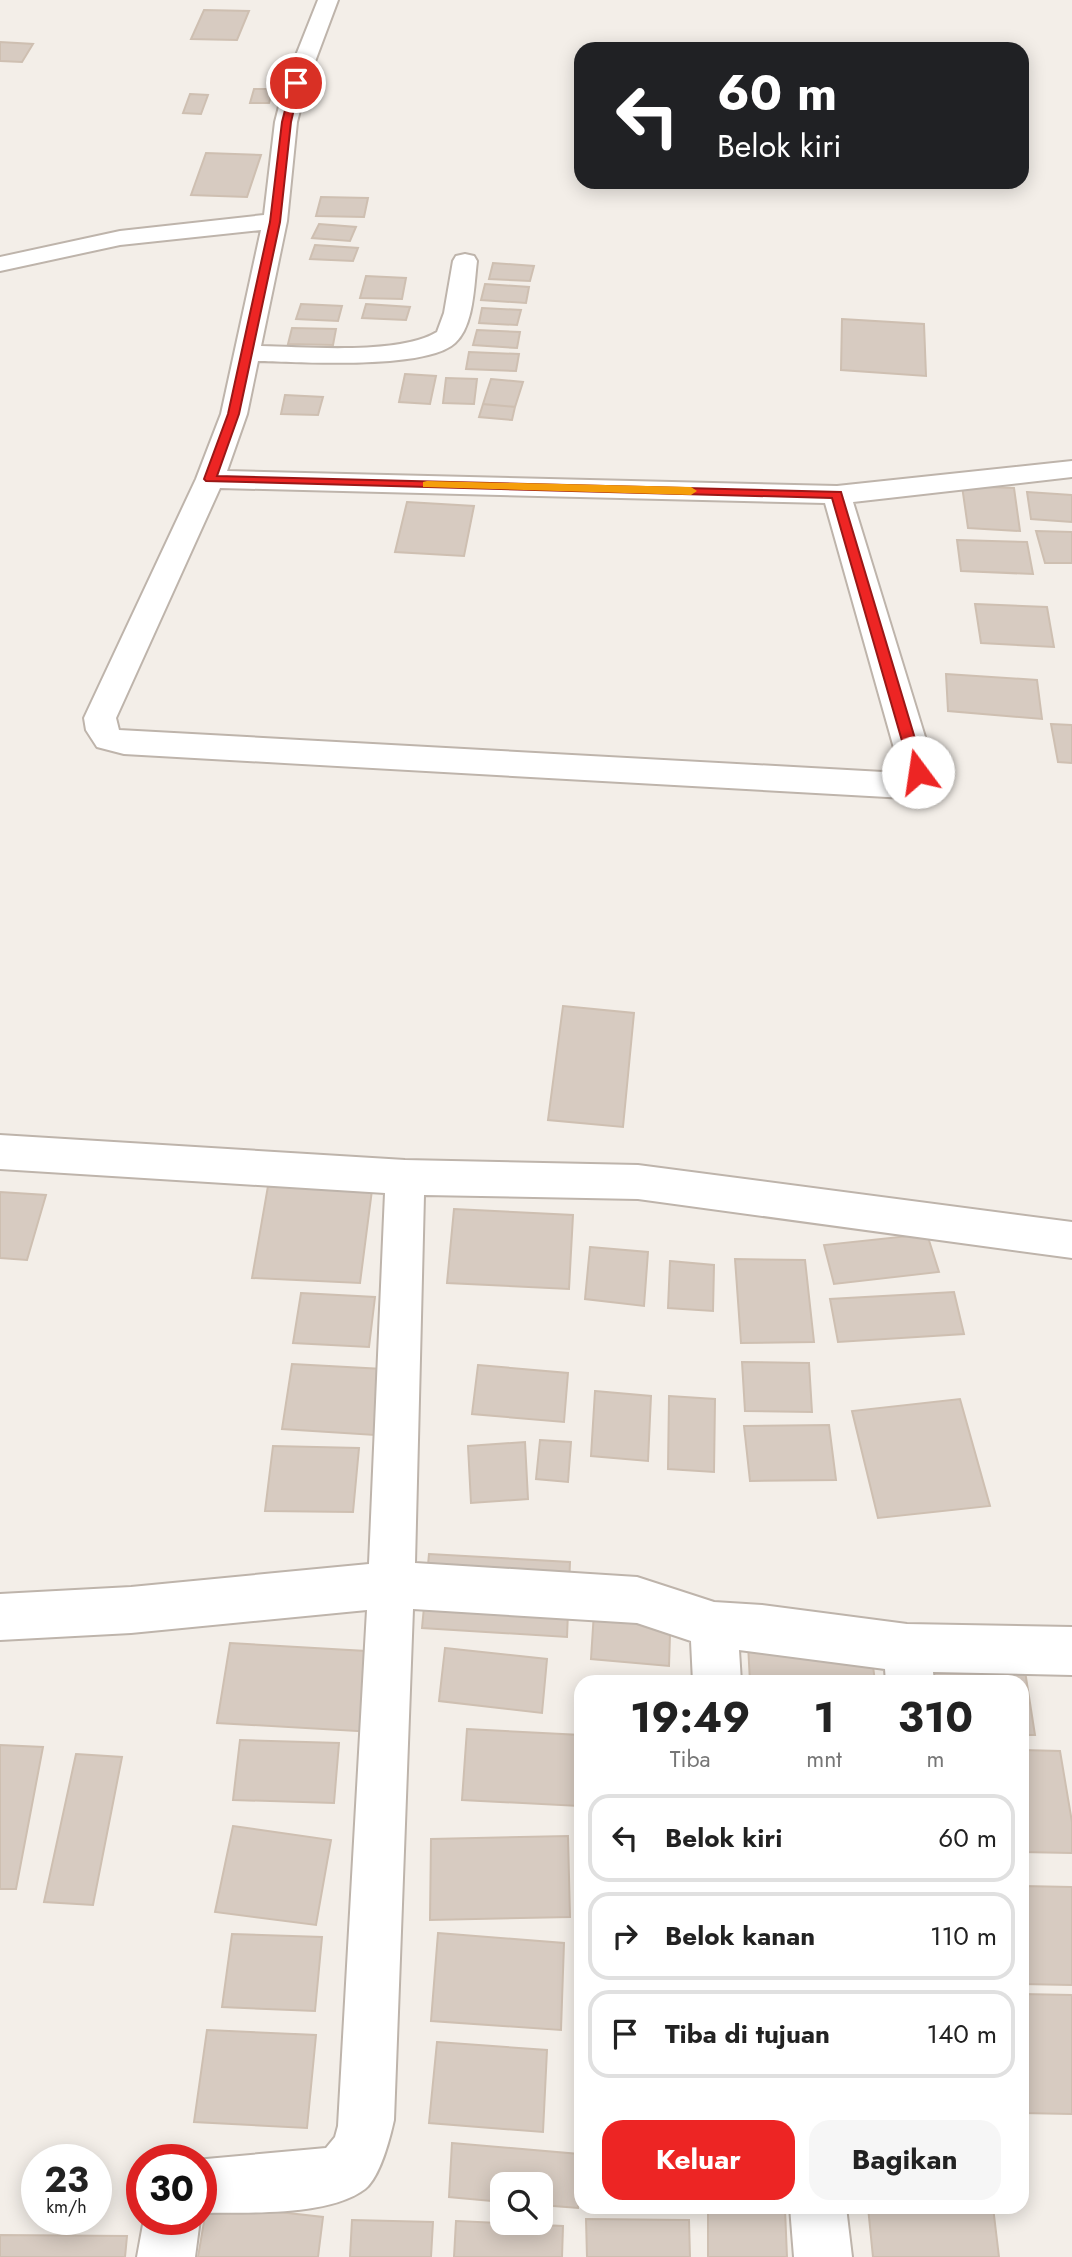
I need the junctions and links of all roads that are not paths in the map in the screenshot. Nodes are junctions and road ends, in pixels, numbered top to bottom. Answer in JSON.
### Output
{"nodes":[{"id":1,"x":328,"y":0,"type":"edge"},
{"id":2,"x":275,"y":222,"type":"junction"},
{"id":3,"x":465,"y":261,"type":"dead end"},
{"id":4,"x":0,"y":264,"type":"edge"},
{"id":5,"x":245,"y":353,"type":"junction"},
{"id":6,"x":1072,"y":469,"type":"edge"},
{"id":7,"x":210,"y":479,"type":"junction"},
{"id":8,"x":837,"y":495,"type":"junction"},
{"id":9,"x":0,"y":1152,"type":"edge"},
{"id":10,"x":405,"y":1177,"type":"junction"},
{"id":11,"x":1072,"y":1240,"type":"edge"},
{"id":12,"x":391,"y":1585,"type":"junction"},
{"id":13,"x":0,"y":1617,"type":"edge"},
{"id":14,"x":715,"y":1625,"type":"junction"},
{"id":15,"x":1072,"y":1651,"type":"edge"},
{"id":16,"x":909,"y":1665,"type":"edge"},
{"id":17,"x":718,"y":1675,"type":"edge"},
{"id":18,"x":217,"y":2185,"type":"edge"},
{"id":19,"x":819,"y":2214,"type":"edge"},
{"id":20,"x":169,"y":2235,"type":"edge"},
{"id":21,"x":166,"y":2257,"type":"edge"},
{"id":22,"x":823,"y":2257,"type":"edge"}],
"edges":[{"from":1,"to":2,"type":"street"},
{"from":2,"to":4,"type":"street"},
{"from":2,"to":5,"type":"street"},
{"from":3,"to":5,"type":"street"},
{"from":5,"to":7,"type":"street"},
{"from":6,"to":8,"type":"street"},
{"from":7,"to":8,"type":"street"},
{"from":7,"to":8,"type":"street"},
{"from":9,"to":10,"type":"street"},
{"from":10,"to":11,"type":"street"},
{"from":10,"to":12,"type":"street"},
{"from":12,"to":13,"type":"street"},
{"from":12,"to":14,"type":"street"},
{"from":12,"to":18,"type":"street"},
{"from":14,"to":16,"type":"street"},
{"from":14,"to":17,"type":"street"},
{"from":15,"to":16,"type":"street"},
{"from":19,"to":22,"type":"street"},
{"from":20,"to":21,"type":"street"}]}
